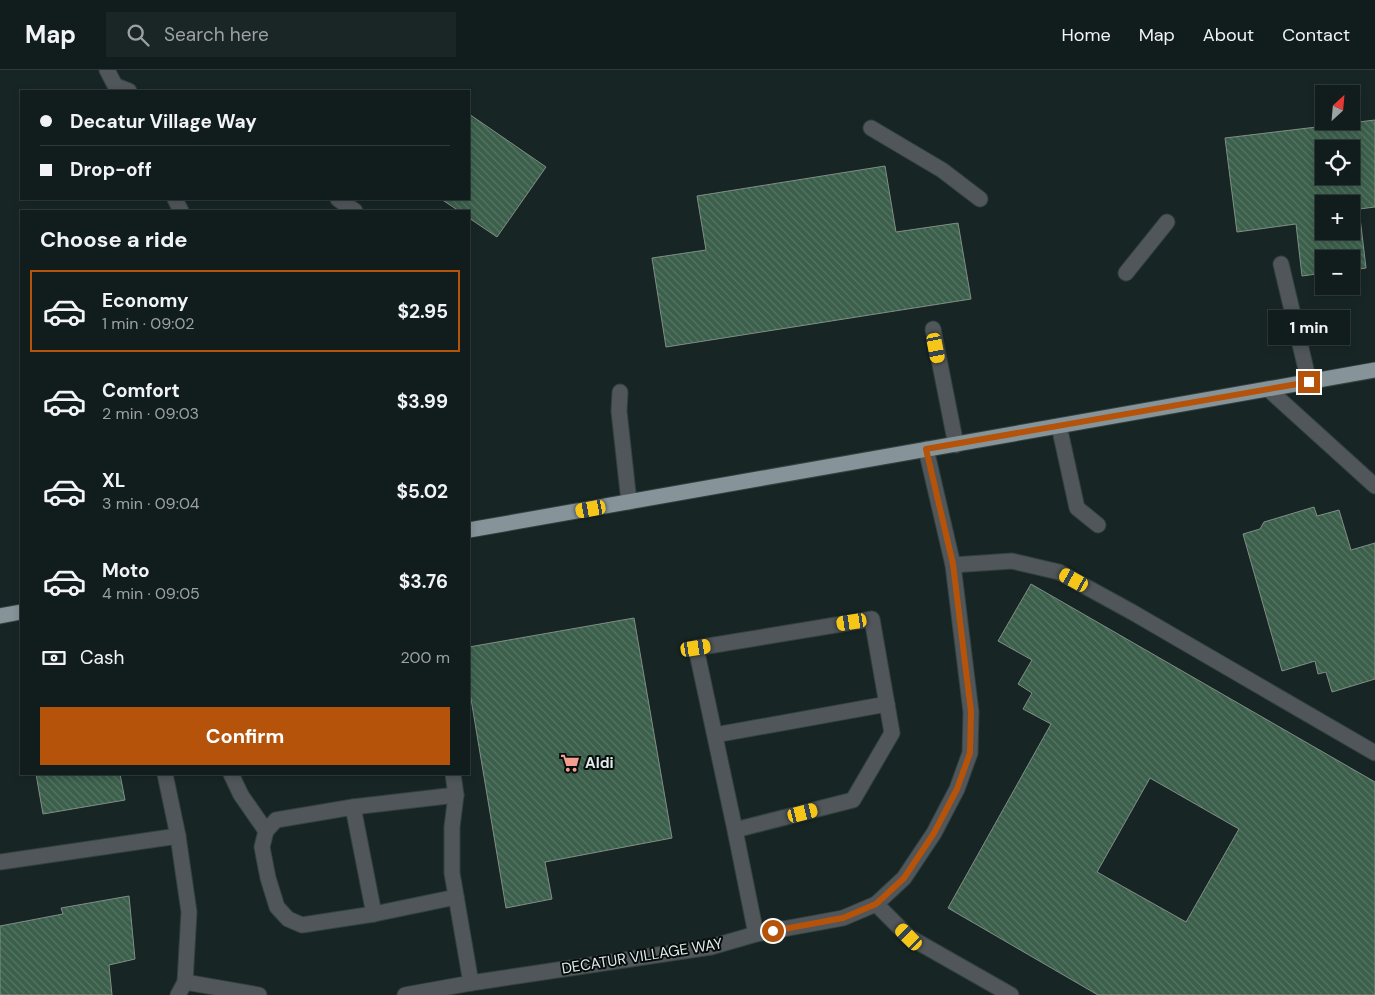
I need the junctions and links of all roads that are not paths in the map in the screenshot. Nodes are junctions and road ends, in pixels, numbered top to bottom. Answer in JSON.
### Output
{"nodes":[{"id":1,"x":107,"y":70,"type":"edge"},
{"id":2,"x":121,"y":90,"type":"edge"},
{"id":3,"x":872,"y":128,"type":"dead end"},
{"id":4,"x":980,"y":199,"type":"dead end"},
{"id":5,"x":339,"y":200,"type":"edge"},
{"id":6,"x":353,"y":210,"type":"edge"},
{"id":7,"x":1167,"y":222,"type":"dead end"},
{"id":8,"x":1281,"y":264,"type":"dead end"},
{"id":9,"x":1126,"y":273,"type":"dead end"},
{"id":10,"x":932,"y":329,"type":"dead end"},
{"id":11,"x":1375,"y":370,"type":"edge"},
{"id":12,"x":1309,"y":382,"type":"junction"},
{"id":13,"x":1268,"y":389,"type":"junction"},
{"id":14,"x":620,"y":392,"type":"dead end"},
{"id":15,"x":1059,"y":426,"type":"junction"},
{"id":16,"x":956,"y":444,"type":"junction"},
{"id":17,"x":926,"y":449,"type":"junction"},
{"id":18,"x":1375,"y":486,"type":"edge"},
{"id":19,"x":629,"y":502,"type":"junction"},
{"id":20,"x":1098,"y":525,"type":"dead end"},
{"id":21,"x":470,"y":530,"type":"edge"},
{"id":22,"x":953,"y":564,"type":"junction"},
{"id":23,"x":20,"y":612,"type":"edge"},
{"id":24,"x":0,"y":616,"type":"edge"},
{"id":25,"x":887,"y":704,"type":"junction"},
{"id":26,"x":715,"y":735,"type":"junction"},
{"id":27,"x":1375,"y":754,"type":"edge"},
{"id":28,"x":165,"y":775,"type":"edge"},
{"id":29,"x":231,"y":775,"type":"edge"},
{"id":30,"x":453,"y":775,"type":"edge"},
{"id":31,"x":456,"y":795,"type":"junction"},
{"id":32,"x":353,"y":807,"type":"junction"},
{"id":33,"x":266,"y":830,"type":"junction"},
{"id":34,"x":736,"y":830,"type":"junction"},
{"id":35,"x":178,"y":836,"type":"junction"},
{"id":36,"x":0,"y":862,"type":"edge"},
{"id":37,"x":456,"y":897,"type":"junction"},
{"id":38,"x":876,"y":904,"type":"junction"},
{"id":39,"x":374,"y":914,"type":"junction"},
{"id":40,"x":756,"y":934,"type":"junction"},
{"id":41,"x":471,"y":983,"type":"junction"},
{"id":42,"x":182,"y":988,"type":"edge"},
{"id":43,"x":259,"y":995,"type":"edge"},
{"id":44,"x":406,"y":995,"type":"edge"},
{"id":45,"x":1010,"y":995,"type":"edge"}],
"edges":[{"from":1,"to":2,"type":"street"},
{"from":3,"to":4,"type":"street"},
{"from":5,"to":6,"type":"street"},
{"from":7,"to":9,"type":"street"},
{"from":8,"to":12,"type":"street"},
{"from":10,"to":16,"type":"street"},
{"from":11,"to":12,"type":"highway"},
{"from":12,"to":13,"type":"highway"},
{"from":13,"to":15,"type":"highway"},
{"from":13,"to":18,"type":"street"},
{"from":14,"to":19,"type":"street"},
{"from":15,"to":16,"type":"highway"},
{"from":15,"to":20,"type":"street"},
{"from":16,"to":17,"type":"highway"},
{"from":17,"to":19,"type":"highway"},
{"from":17,"to":22,"type":"street","name":"DECATUR VILLAGE WAY"},
{"from":19,"to":21,"type":"highway"},
{"from":22,"to":27,"type":"street"},
{"from":22,"to":38,"type":"street","name":"DECATUR VILLAGE WAY"},
{"from":23,"to":24,"type":"highway"},
{"from":25,"to":26,"type":"street"},
{"from":25,"to":26,"type":"street"},
{"from":25,"to":34,"type":"street"},
{"from":26,"to":34,"type":"street"},
{"from":28,"to":35,"type":"street"},
{"from":29,"to":33,"type":"street"},
{"from":30,"to":31,"type":"street"},
{"from":31,"to":32,"type":"street"},
{"from":31,"to":37,"type":"street"},
{"from":32,"to":33,"type":"street"},
{"from":32,"to":39,"type":"street"},
{"from":33,"to":39,"type":"street"},
{"from":34,"to":40,"type":"street"},
{"from":35,"to":36,"type":"street"},
{"from":35,"to":42,"type":"street"},
{"from":37,"to":39,"type":"street"},
{"from":37,"to":41,"type":"street"},
{"from":38,"to":40,"type":"street","name":"DECATUR VILLAGE WAY"},
{"from":38,"to":45,"type":"street"},
{"from":40,"to":41,"type":"street","name":"DECATUR VILLAGE WAY"},
{"from":41,"to":44,"type":"street","name":"DECATUR VILLAGE WAY"},
{"from":42,"to":43,"type":"street"}]}
